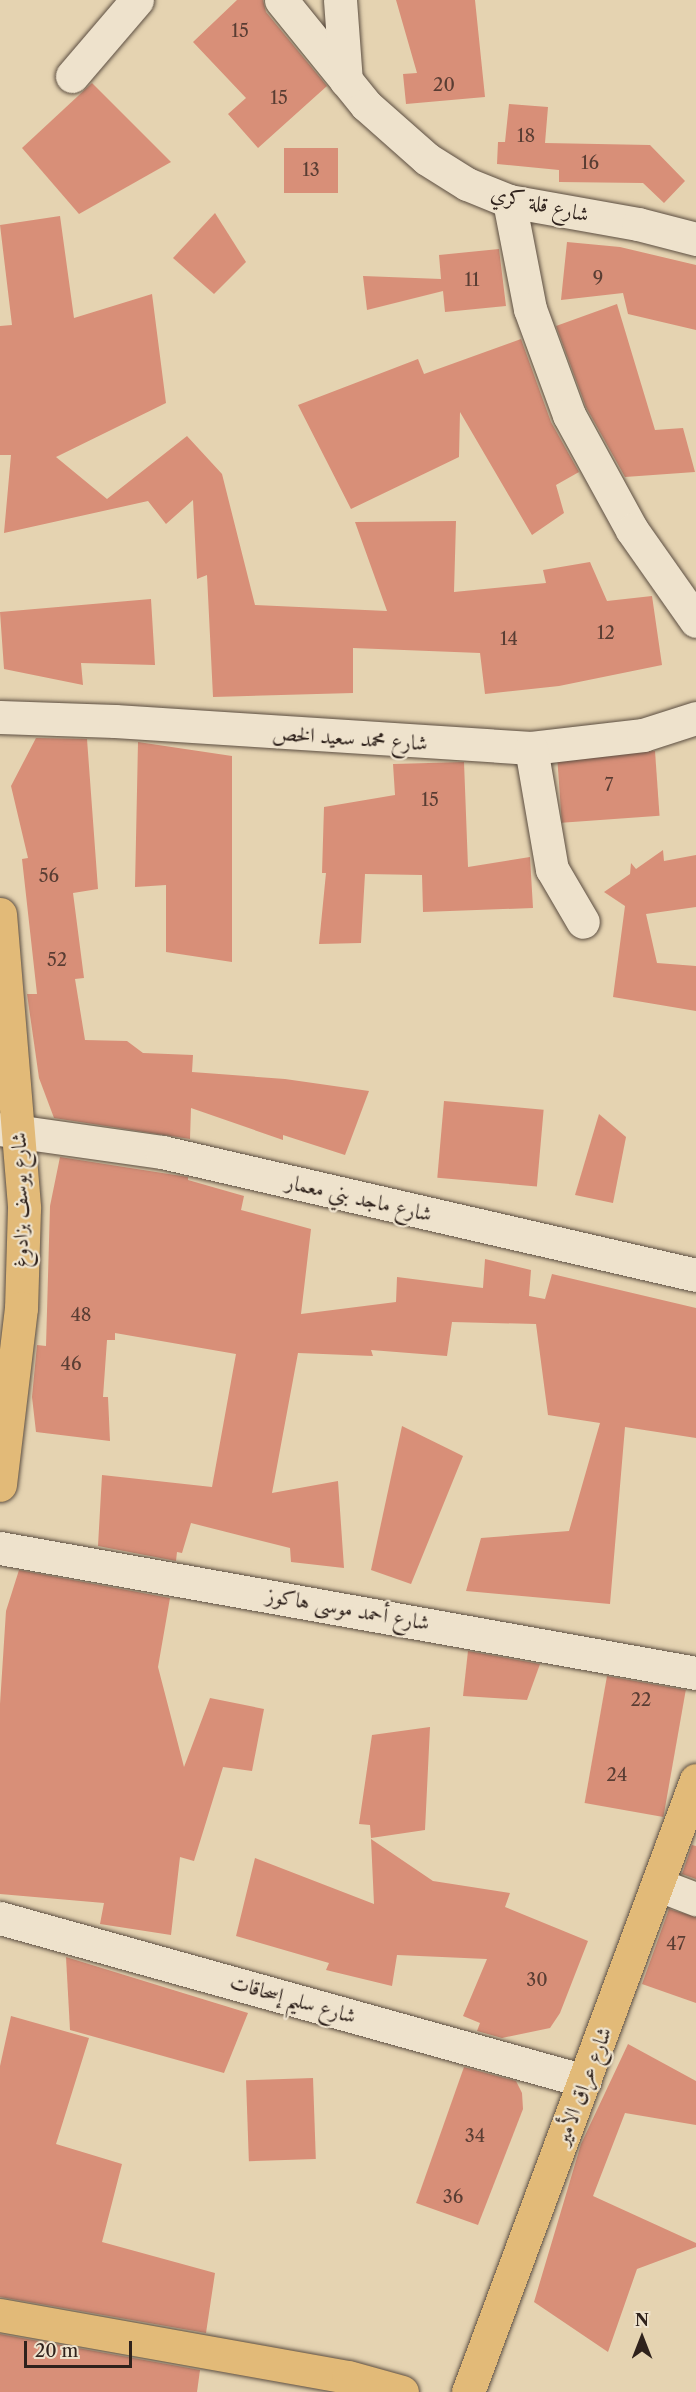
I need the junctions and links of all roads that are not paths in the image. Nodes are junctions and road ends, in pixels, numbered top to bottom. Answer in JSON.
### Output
{"nodes":[{"id":1,"x":137,"y":0,"type":"edge"},
{"id":2,"x":281,"y":0,"type":"edge"},
{"id":3,"x":340,"y":0,"type":"edge"},
{"id":4,"x":72,"y":76,"type":"dead end"},
{"id":5,"x":346,"y":81,"type":"junction"},
{"id":6,"x":509,"y":201,"type":"junction"},
{"id":7,"x":696,"y":240,"type":"edge"},
{"id":8,"x":696,"y":621,"type":"edge"},
{"id":9,"x":0,"y":717,"type":"edge"},
{"id":10,"x":696,"y":718,"type":"edge"},
{"id":11,"x":531,"y":748,"type":"junction"},
{"id":12,"x":0,"y":914,"type":"edge"},
{"id":13,"x":584,"y":922,"type":"dead end"},
{"id":14,"x":10,"y":1129,"type":"edge"},
{"id":15,"x":696,"y":1275,"type":"edge"},
{"id":16,"x":10,"y":1307,"type":"edge"},
{"id":17,"x":0,"y":1485,"type":"edge"},
{"id":18,"x":0,"y":1548,"type":"edge"},
{"id":19,"x":696,"y":1673,"type":"edge"},
{"id":20,"x":696,"y":1780,"type":"edge"},
{"id":21,"x":659,"y":1885,"type":"junction"},
{"id":22,"x":696,"y":1899,"type":"edge"},
{"id":23,"x":0,"y":1918,"type":"edge"},
{"id":24,"x":585,"y":2081,"type":"junction"},
{"id":25,"x":0,"y":2315,"type":"edge"},
{"id":26,"x":402,"y":2392,"type":"edge"},
{"id":27,"x":468,"y":2392,"type":"edge"}],
"edges":[{"from":1,"to":4,"type":"street"},
{"from":2,"to":5,"type":"street","name":"شارع قلة كري"},
{"from":3,"to":5,"type":"street"},
{"from":5,"to":6,"type":"street","name":"شارع قلة كري"},
{"from":6,"to":7,"type":"street","name":"شارع قلة كري"},
{"from":6,"to":8,"type":"street"},
{"from":9,"to":11,"type":"street","name":"شارع محمد سعيد الخص"},
{"from":10,"to":11,"type":"street","name":"شارع محمد سعيد الخص"},
{"from":11,"to":13,"type":"street"},
{"from":12,"to":14,"type":"main road","name":"شارع يوسف بزادوغ"},
{"from":14,"to":15,"type":"street","name":"شارع ماجد بني معمار"},
{"from":14,"to":16,"type":"main road","name":"شارع يوسف بزادوغ"},
{"from":16,"to":17,"type":"main road","name":"شارع يوسف بزادوغ"},
{"from":18,"to":19,"type":"street","name":"شارع أحمد موسى هاكوز"},
{"from":20,"to":21,"type":"main road","name":"شارع عراق الأمير"},
{"from":21,"to":22,"type":"street"},
{"from":21,"to":24,"type":"main road","name":"شارع عراق الأمير"},
{"from":23,"to":24,"type":"street","name":"شارع سليم إسحاقات"},
{"from":24,"to":27,"type":"main road","name":"شارع عراق الأمير"},
{"from":25,"to":26,"type":"main road"}]}
